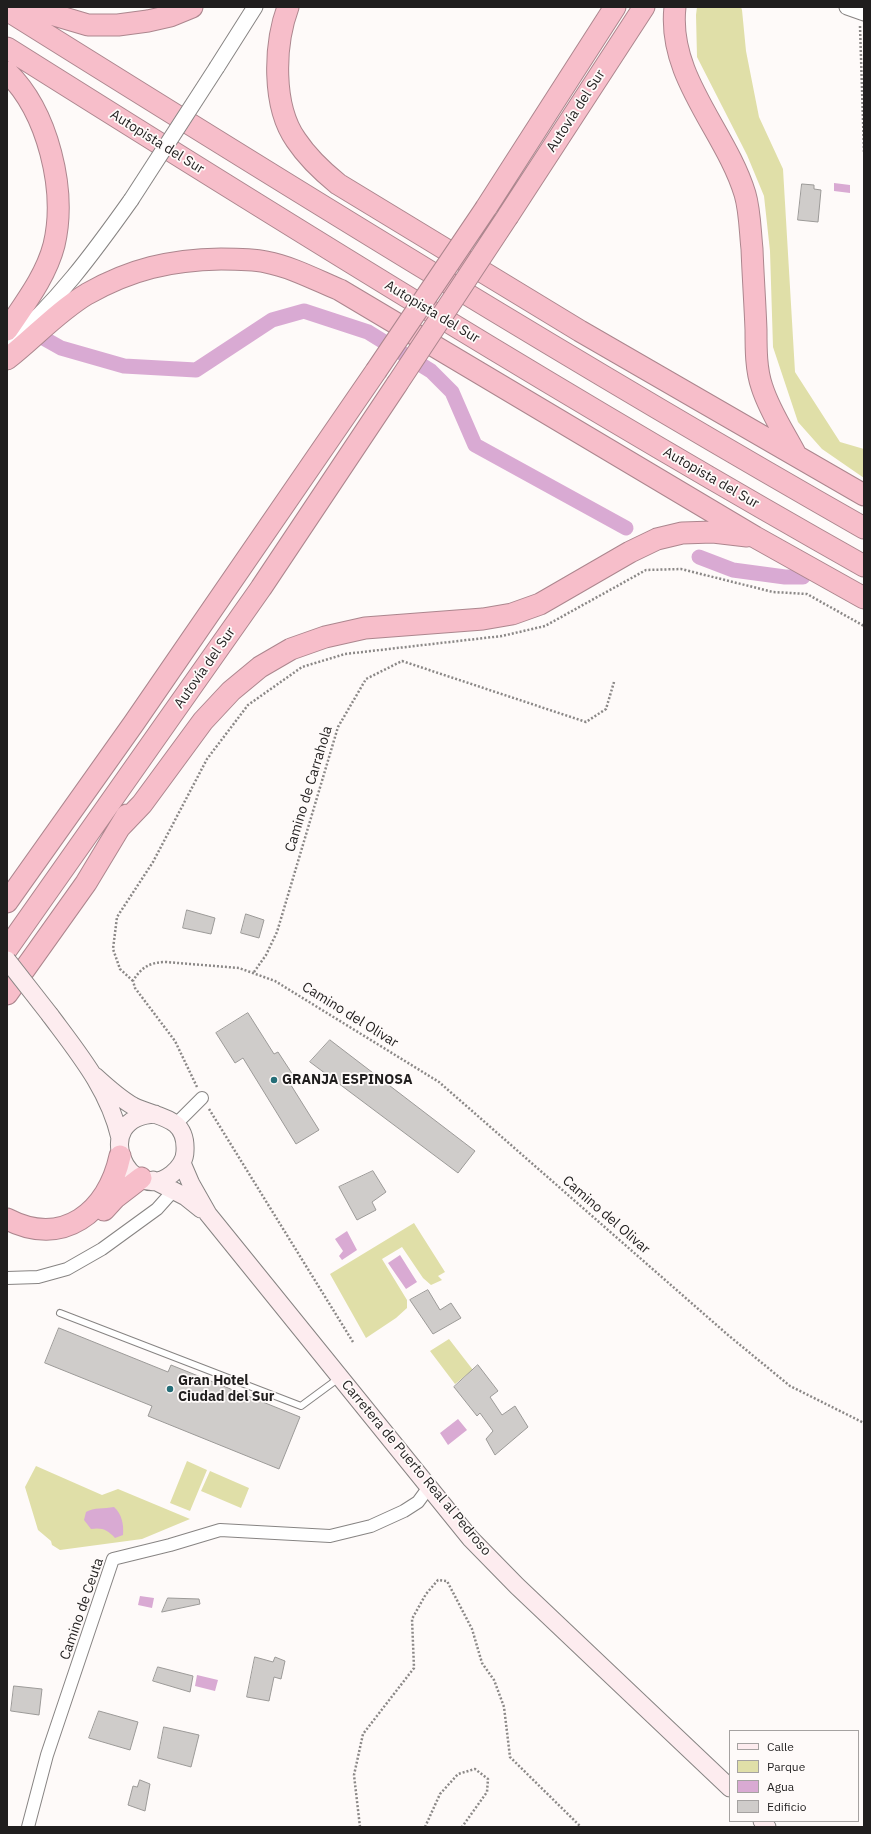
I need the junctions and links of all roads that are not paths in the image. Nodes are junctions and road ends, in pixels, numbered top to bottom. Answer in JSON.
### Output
{"nodes":[{"id":1,"x":27,"y":7,"type":"edge"},
{"id":2,"x":192,"y":7,"type":"edge"},
{"id":3,"x":255,"y":7,"type":"edge"},
{"id":4,"x":288,"y":7,"type":"edge"},
{"id":5,"x":615,"y":7,"type":"edge"},
{"id":6,"x":644,"y":7,"type":"edge"},
{"id":7,"x":675,"y":7,"type":"edge"},
{"id":8,"x":7,"y":10,"type":"edge"},
{"id":9,"x":7,"y":48,"type":"edge"},
{"id":10,"x":7,"y":72,"type":"edge"},
{"id":11,"x":7,"y":330,"type":"edge"},
{"id":12,"x":7,"y":345,"type":"edge"},
{"id":13,"x":7,"y":359,"type":"edge"},
{"id":14,"x":797,"y":457,"type":"junction"},
{"id":15,"x":864,"y":495,"type":"edge"},
{"id":16,"x":864,"y":528,"type":"edge"},
{"id":17,"x":755,"y":537,"type":"junction"},
{"id":18,"x":864,"y":566,"type":"edge"},
{"id":19,"x":261,"y":588,"type":"junction"},
{"id":20,"x":864,"y":598,"type":"edge"},
{"id":21,"x":120,"y":827,"type":"junction"},
{"id":22,"x":7,"y":902,"type":"edge"},
{"id":23,"x":7,"y":949,"type":"edge"},
{"id":24,"x":7,"y":960,"type":"edge"},
{"id":25,"x":7,"y":994,"type":"edge"},
{"id":26,"x":95,"y":1076,"type":"junction"},
{"id":27,"x":202,"y":1098,"type":"road end"},
{"id":28,"x":155,"y":1114,"type":"junction"},
{"id":29,"x":176,"y":1124,"type":"junction"},
{"id":30,"x":120,"y":1147,"type":"junction"},
{"id":31,"x":182,"y":1163,"type":"junction"},
{"id":32,"x":147,"y":1179,"type":"junction"},
{"id":33,"x":174,"y":1190,"type":"junction"},
{"id":34,"x":208,"y":1214,"type":"junction"},
{"id":35,"x":7,"y":1219,"type":"edge"},
{"id":36,"x":7,"y":1231,"type":"edge"},
{"id":37,"x":7,"y":1278,"type":"edge"},
{"id":38,"x":60,"y":1313,"type":"dead end"},
{"id":39,"x":340,"y":1377,"type":"junction"},
{"id":40,"x":429,"y":1487,"type":"junction"},
{"id":41,"x":729,"y":1787,"type":"edge"},
{"id":42,"x":28,"y":1827,"type":"edge"}],
"edges":[{"from":1,"to":2,"type":"highway"},
{"from":3,"to":12,"type":"street","bridge":true},
{"from":4,"to":14,"type":"highway"},
{"from":5,"to":22,"type":"highway","name":"Autovía del Sur","bridge":true},
{"from":6,"to":19,"type":"highway","name":"Autovía del Sur","bridge":true},
{"from":7,"to":14,"type":"highway"},
{"from":8,"to":16,"type":"highway"},
{"from":9,"to":18,"type":"highway","name":"Autopista del Sur"},
{"from":10,"to":11,"type":"highway"},
{"from":13,"to":17,"type":"highway"},
{"from":14,"to":15,"type":"highway"},
{"from":17,"to":20,"type":"highway"},
{"from":17,"to":21,"type":"highway"},
{"from":19,"to":21,"type":"highway"},
{"from":19,"to":23,"type":"highway","name":"Autovía del Sur"},
{"from":21,"to":25,"type":"highway"},
{"from":24,"to":26,"type":"main road","bridge":true},
{"from":26,"to":28,"type":"main road"},
{"from":26,"to":30,"type":"main road"},
{"from":27,"to":29,"type":"street"},
{"from":28,"to":29,"type":"main road"},
{"from":28,"to":30,"type":"main road"},
{"from":29,"to":31,"type":"main road"},
{"from":30,"to":32,"type":"main road"},
{"from":30,"to":35,"type":"highway"},
{"from":31,"to":32,"type":"main road"},
{"from":31,"to":34,"type":"main road"},
{"from":32,"to":33,"type":"main road"},
{"from":32,"to":36,"type":"highway"},
{"from":33,"to":34,"type":"main road"},
{"from":33,"to":37,"type":"street"},
{"from":34,"to":39,"type":"main road","name":"Carretera de Puerto Real al Pedroso"},
{"from":38,"to":39,"type":"lane"},
{"from":39,"to":40,"type":"main road","name":"Carretera de Puerto Real al Pedroso"},
{"from":40,"to":41,"type":"main road","name":"Carretera de Puerto Real al Pedroso"},
{"from":40,"to":42,"type":"street","name":"Camino de Ceuta"}]}
